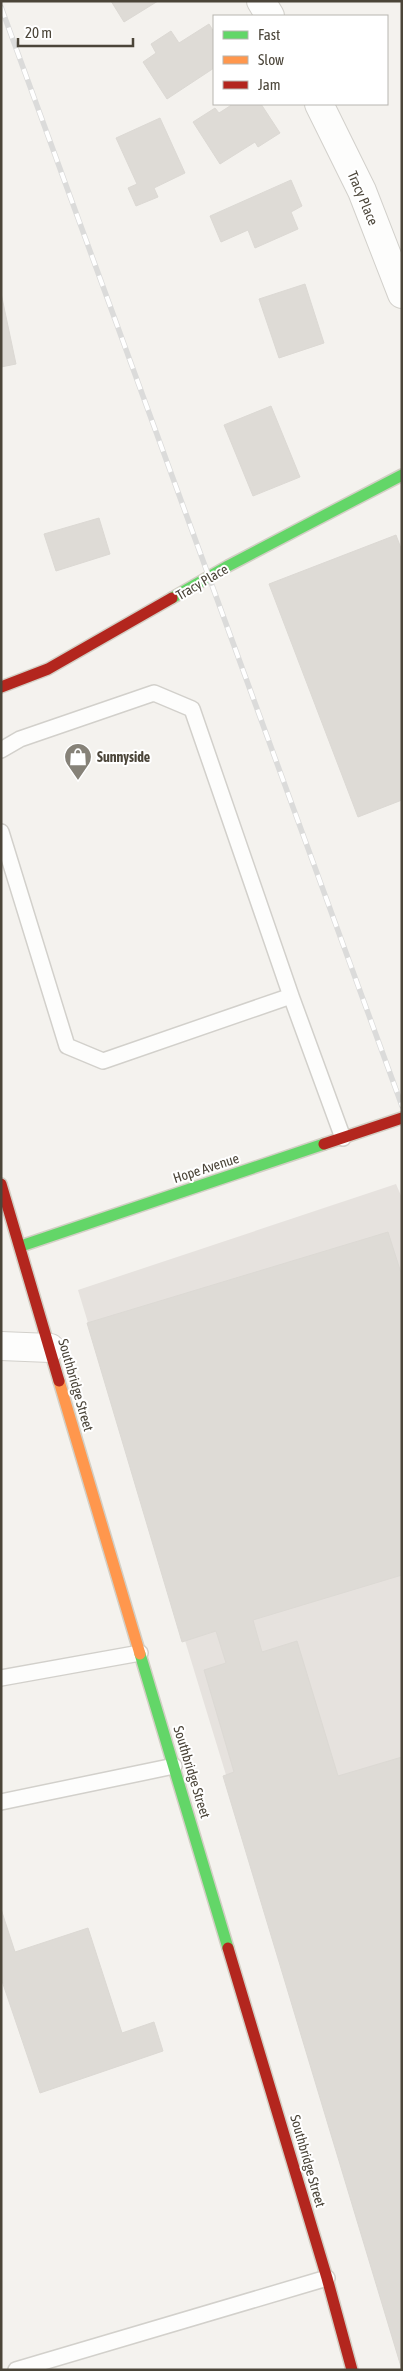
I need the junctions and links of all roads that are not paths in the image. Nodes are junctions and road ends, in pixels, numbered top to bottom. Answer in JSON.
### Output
{"nodes":[{"id":1,"x":261,"y":1,"type":"edge"},
{"id":2,"x":269,"y":15,"type":"edge"},
{"id":3,"x":319,"y":105,"type":"edge"},
{"id":4,"x":402,"y":294,"type":"edge"},
{"id":5,"x":402,"y":475,"type":"edge"},
{"id":6,"x":1,"y":687,"type":"edge"},
{"id":7,"x":1,"y":750,"type":"edge"},
{"id":8,"x":1,"y":832,"type":"edge"},
{"id":9,"x":291,"y":996,"type":"junction"},
{"id":10,"x":402,"y":1118,"type":"edge"},
{"id":11,"x":343,"y":1138,"type":"junction"},
{"id":12,"x":1,"y":1184,"type":"edge"},
{"id":13,"x":20,"y":1246,"type":"junction"},
{"id":14,"x":1,"y":1346,"type":"edge"},
{"id":15,"x":50,"y":1348,"type":"junction"},
{"id":16,"x":140,"y":1653,"type":"junction"},
{"id":17,"x":1,"y":1678,"type":"edge"},
{"id":18,"x":174,"y":1766,"type":"junction"},
{"id":19,"x":1,"y":1802,"type":"edge"},
{"id":20,"x":327,"y":2278,"type":"junction"},
{"id":21,"x":16,"y":2370,"type":"edge"},
{"id":22,"x":352,"y":2370,"type":"edge"}],
"edges":[{"from":1,"to":2,"type":"street"},
{"from":3,"to":4,"type":"street","name":"Tracy Place"},
{"from":5,"to":6,"type":"main road","name":"Tracy Place"},
{"from":7,"to":9,"type":"lane"},
{"from":8,"to":9,"type":"lane"},
{"from":9,"to":11,"type":"lane"},
{"from":10,"to":11,"type":"main road","name":"Hope Avenue"},
{"from":11,"to":13,"type":"main road","name":"Hope Avenue"},
{"from":12,"to":13,"type":"main road","name":"Southbridge Street"},
{"from":13,"to":15,"type":"main road","name":"Southbridge Street"},
{"from":14,"to":15,"type":"street"},
{"from":15,"to":16,"type":"main road","name":"Southbridge Street"},
{"from":16,"to":17,"type":"lane"},
{"from":16,"to":18,"type":"main road","name":"Southbridge Street"},
{"from":18,"to":19,"type":"lane"},
{"from":18,"to":20,"type":"main road","name":"Southbridge Street"},
{"from":20,"to":21,"type":"lane"},
{"from":20,"to":22,"type":"main road","name":"Southbridge Street"}]}
